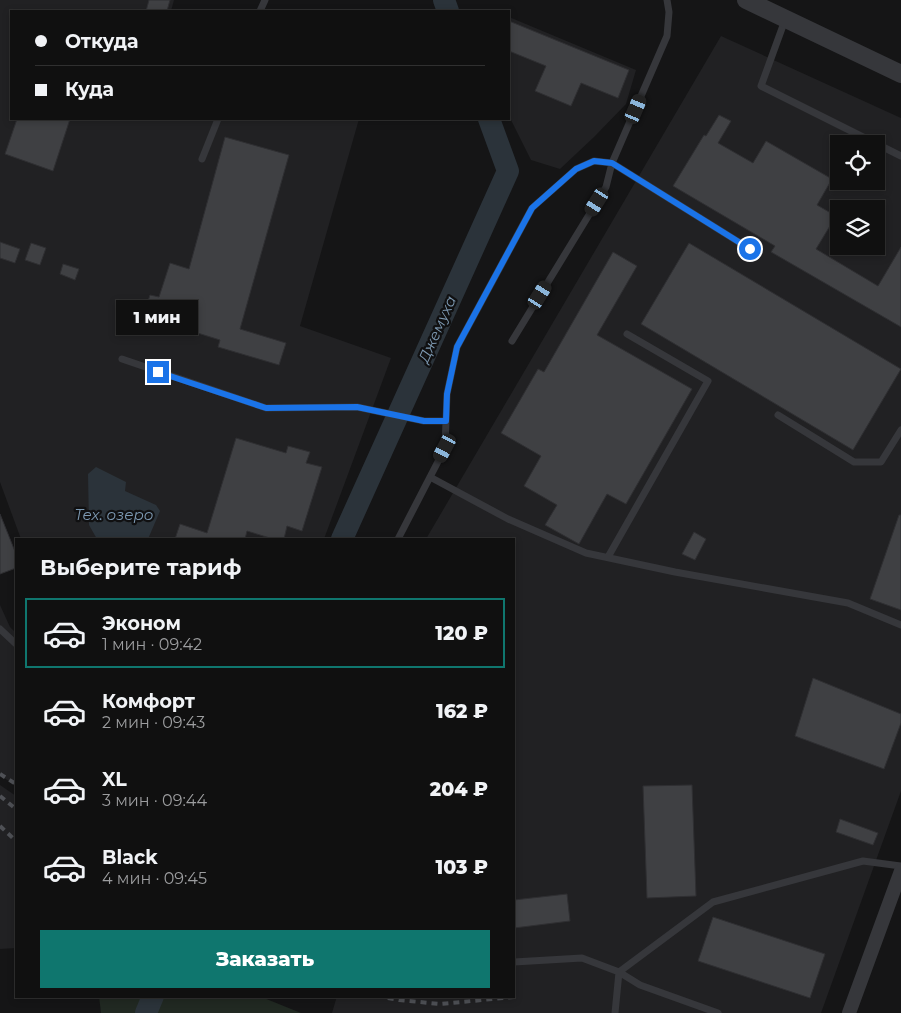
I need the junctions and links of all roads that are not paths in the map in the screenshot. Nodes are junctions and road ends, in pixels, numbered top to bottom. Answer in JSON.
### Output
{"nodes":[{"id":1,"x":667,"y":0,"type":"edge"},
{"id":2,"x":746,"y":0,"type":"edge"},
{"id":3,"x":786,"y":19,"type":"junction"},
{"id":4,"x":901,"y":74,"type":"edge"},
{"id":5,"x":218,"y":120,"type":"edge"},
{"id":6,"x":901,"y":156,"type":"edge"},
{"id":7,"x":202,"y":159,"type":"dead end"},
{"id":8,"x":612,"y":163,"type":"junction"},
{"id":9,"x":750,"y":249,"type":"dead end"},
{"id":10,"x":627,"y":334,"type":"dead end"},
{"id":11,"x":512,"y":342,"type":"dead end"},
{"id":12,"x":122,"y":359,"type":"dead end"},
{"id":13,"x":778,"y":415,"type":"dead end"},
{"id":14,"x":446,"y":421,"type":"junction"},
{"id":15,"x":901,"y":430,"type":"edge"},
{"id":16,"x":430,"y":477,"type":"junction"},
{"id":17,"x":399,"y":538,"type":"edge"},
{"id":18,"x":608,"y":558,"type":"junction"},
{"id":19,"x":901,"y":625,"type":"edge"},
{"id":20,"x":0,"y":629,"type":"edge"},
{"id":21,"x":15,"y":643,"type":"edge"},
{"id":22,"x":901,"y":866,"type":"edge"},
{"id":23,"x":901,"y":872,"type":"edge"},
{"id":24,"x":515,"y":962,"type":"edge"},
{"id":25,"x":619,"y":972,"type":"junction"},
{"id":26,"x":615,"y":1013,"type":"edge"},
{"id":27,"x":718,"y":1013,"type":"edge"},
{"id":28,"x":849,"y":1013,"type":"edge"}],
"edges":[{"from":1,"to":8,"type":"lane"},
{"from":2,"to":3,"type":"street"},
{"from":3,"to":4,"type":"street"},
{"from":3,"to":6,"type":"lane"},
{"from":5,"to":7,"type":"lane"},
{"from":8,"to":9,"type":"lane"},
{"from":8,"to":11,"type":"lane"},
{"from":8,"to":14,"type":"lane"},
{"from":10,"to":18,"type":"lane"},
{"from":12,"to":14,"type":"lane"},
{"from":13,"to":15,"type":"lane"},
{"from":14,"to":16,"type":"lane"},
{"from":16,"to":17,"type":"lane"},
{"from":16,"to":18,"type":"lane"},
{"from":18,"to":19,"type":"lane"},
{"from":20,"to":21,"type":"lane"},
{"from":22,"to":25,"type":"lane"},
{"from":23,"to":28,"type":"street"},
{"from":24,"to":25,"type":"lane"},
{"from":25,"to":26,"type":"lane"},
{"from":25,"to":27,"type":"lane"}]}
